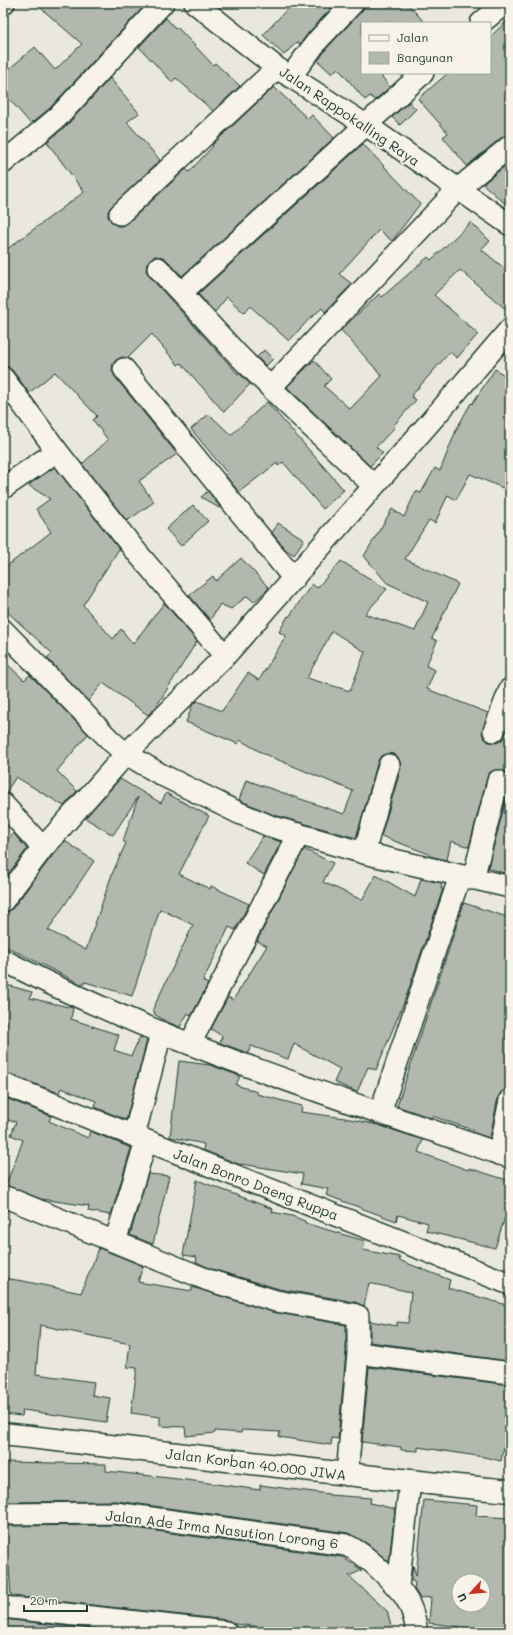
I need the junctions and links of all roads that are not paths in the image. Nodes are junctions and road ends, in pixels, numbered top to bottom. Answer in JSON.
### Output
{"nodes":[{"id":1,"x":164,"y":3,"type":"edge"},
{"id":2,"x":195,"y":3,"type":"edge"},
{"id":3,"x":353,"y":3,"type":"edge"},
{"id":4,"x":505,"y":3,"type":"edge"},
{"id":5,"x":482,"y":22,"type":"edge"},
{"id":6,"x":284,"y":72,"type":"junction"},
{"id":7,"x":422,"y":74,"type":"edge"},
{"id":8,"x":366,"y":125,"type":"junction"},
{"id":9,"x":510,"y":146,"type":"edge"},
{"id":10,"x":3,"y":163,"type":"edge"},
{"id":11,"x":458,"y":189,"type":"junction"},
{"id":12,"x":120,"y":214,"type":"dead end"},
{"id":13,"x":510,"y":225,"type":"edge"},
{"id":14,"x":158,"y":268,"type":"dead end"},
{"id":15,"x":181,"y":293,"type":"junction"},
{"id":16,"x":510,"y":329,"type":"edge"},
{"id":17,"x":124,"y":369,"type":"dead end"},
{"id":18,"x":3,"y":378,"type":"edge"},
{"id":19,"x":271,"y":387,"type":"junction"},
{"id":20,"x":57,"y":451,"type":"junction"},
{"id":21,"x":374,"y":486,"type":"junction"},
{"id":22,"x":3,"y":488,"type":"edge"},
{"id":23,"x":294,"y":579,"type":"junction"},
{"id":24,"x":3,"y":630,"type":"edge"},
{"id":25,"x":225,"y":656,"type":"junction"},
{"id":26,"x":510,"y":689,"type":"edge"},
{"id":27,"x":494,"y":731,"type":"dead end"},
{"id":28,"x":126,"y":754,"type":"junction"},
{"id":29,"x":389,"y":765,"type":"dead end"},
{"id":30,"x":498,"y":781,"type":"dead end"},
{"id":31,"x":3,"y":804,"type":"edge"},
{"id":32,"x":299,"y":834,"type":"junction"},
{"id":33,"x":43,"y":848,"type":"junction"},
{"id":34,"x":364,"y":853,"type":"junction"},
{"id":35,"x":466,"y":877,"type":"junction"},
{"id":36,"x":510,"y":887,"type":"edge"},
{"id":37,"x":3,"y":901,"type":"edge"},
{"id":38,"x":3,"y":960,"type":"edge"},
{"id":39,"x":161,"y":1033,"type":"junction"},
{"id":40,"x":190,"y":1044,"type":"junction"},
{"id":41,"x":3,"y":1084,"type":"edge"},
{"id":42,"x":510,"y":1100,"type":"edge"},
{"id":43,"x":380,"y":1113,"type":"junction"},
{"id":44,"x":140,"y":1138,"type":"junction"},
{"id":45,"x":504,"y":1156,"type":"edge"},
{"id":46,"x":3,"y":1196,"type":"edge"},
{"id":47,"x":115,"y":1242,"type":"junction"},
{"id":48,"x":510,"y":1284,"type":"edge"},
{"id":49,"x":358,"y":1353,"type":"junction"},
{"id":50,"x":510,"y":1373,"type":"edge"},
{"id":51,"x":3,"y":1434,"type":"edge"},
{"id":52,"x":347,"y":1475,"type":"junction"},
{"id":53,"x":410,"y":1482,"type":"junction"},
{"id":54,"x":510,"y":1492,"type":"edge"},
{"id":55,"x":3,"y":1514,"type":"edge"},
{"id":56,"x":398,"y":1587,"type":"junction"},
{"id":57,"x":3,"y":1607,"type":"edge"},
{"id":58,"x":226,"y":1632,"type":"edge"},
{"id":59,"x":416,"y":1632,"type":"edge"},
{"id":60,"x":420,"y":1632,"type":"edge"}],
"edges":[{"from":1,"to":10,"type":"street"},
{"from":2,"to":6,"type":"street","name":"Jalan Rappokalling Raya"},
{"from":3,"to":6,"type":"street"},
{"from":4,"to":5,"type":"street"},
{"from":6,"to":8,"type":"street","name":"Jalan Rappokalling Raya"},
{"from":6,"to":12,"type":"street"},
{"from":7,"to":8,"type":"street"},
{"from":8,"to":11,"type":"street","name":"Jalan Rappokalling Raya"},
{"from":8,"to":15,"type":"street"},
{"from":9,"to":11,"type":"street"},
{"from":11,"to":13,"type":"street","name":"Jalan Rappokalling Raya"},
{"from":11,"to":19,"type":"street"},
{"from":14,"to":15,"type":"street"},
{"from":15,"to":19,"type":"street"},
{"from":16,"to":21,"type":"street"},
{"from":17,"to":23,"type":"street"},
{"from":18,"to":20,"type":"street"},
{"from":19,"to":21,"type":"street"},
{"from":20,"to":22,"type":"street"},
{"from":20,"to":25,"type":"street"},
{"from":21,"to":23,"type":"street"},
{"from":23,"to":25,"type":"street"},
{"from":24,"to":28,"type":"street"},
{"from":25,"to":28,"type":"street"},
{"from":26,"to":27,"type":"street"},
{"from":28,"to":32,"type":"street"},
{"from":28,"to":33,"type":"street"},
{"from":29,"to":34,"type":"street"},
{"from":30,"to":35,"type":"street"},
{"from":31,"to":33,"type":"street"},
{"from":32,"to":34,"type":"street"},
{"from":32,"to":40,"type":"street"},
{"from":33,"to":37,"type":"street"},
{"from":34,"to":35,"type":"street"},
{"from":35,"to":36,"type":"street"},
{"from":35,"to":43,"type":"street"},
{"from":38,"to":39,"type":"street"},
{"from":39,"to":40,"type":"street"},
{"from":39,"to":44,"type":"street"},
{"from":40,"to":43,"type":"street"},
{"from":41,"to":44,"type":"street","name":"Jalan Bonro Daeng Ruppa"},
{"from":42,"to":45,"type":"street"},
{"from":43,"to":45,"type":"street"},
{"from":44,"to":47,"type":"street"},
{"from":44,"to":48,"type":"street","name":"Jalan Bonro Daeng Ruppa"},
{"from":46,"to":47,"type":"street"},
{"from":47,"to":49,"type":"street"},
{"from":49,"to":50,"type":"street"},
{"from":49,"to":52,"type":"street"},
{"from":51,"to":52,"type":"street","name":"Jalan Korban 40.000 JIWA"},
{"from":52,"to":53,"type":"street","name":"Jalan Korban 40.000 JIWA"},
{"from":53,"to":54,"type":"street","name":"Jalan Korban 40.000 JIWA"},
{"from":53,"to":56,"type":"street"},
{"from":55,"to":56,"type":"street","name":"Jalan Ade Irma Nasution Lorong 6"},
{"from":56,"to":59,"type":"street","name":"Jalan Ade Irma Nasution Lorong 6"},
{"from":57,"to":58,"type":"street"},
{"from":59,"to":60,"type":"street","name":"Jalan Ade Irma Nasution Lorong 6"}]}
